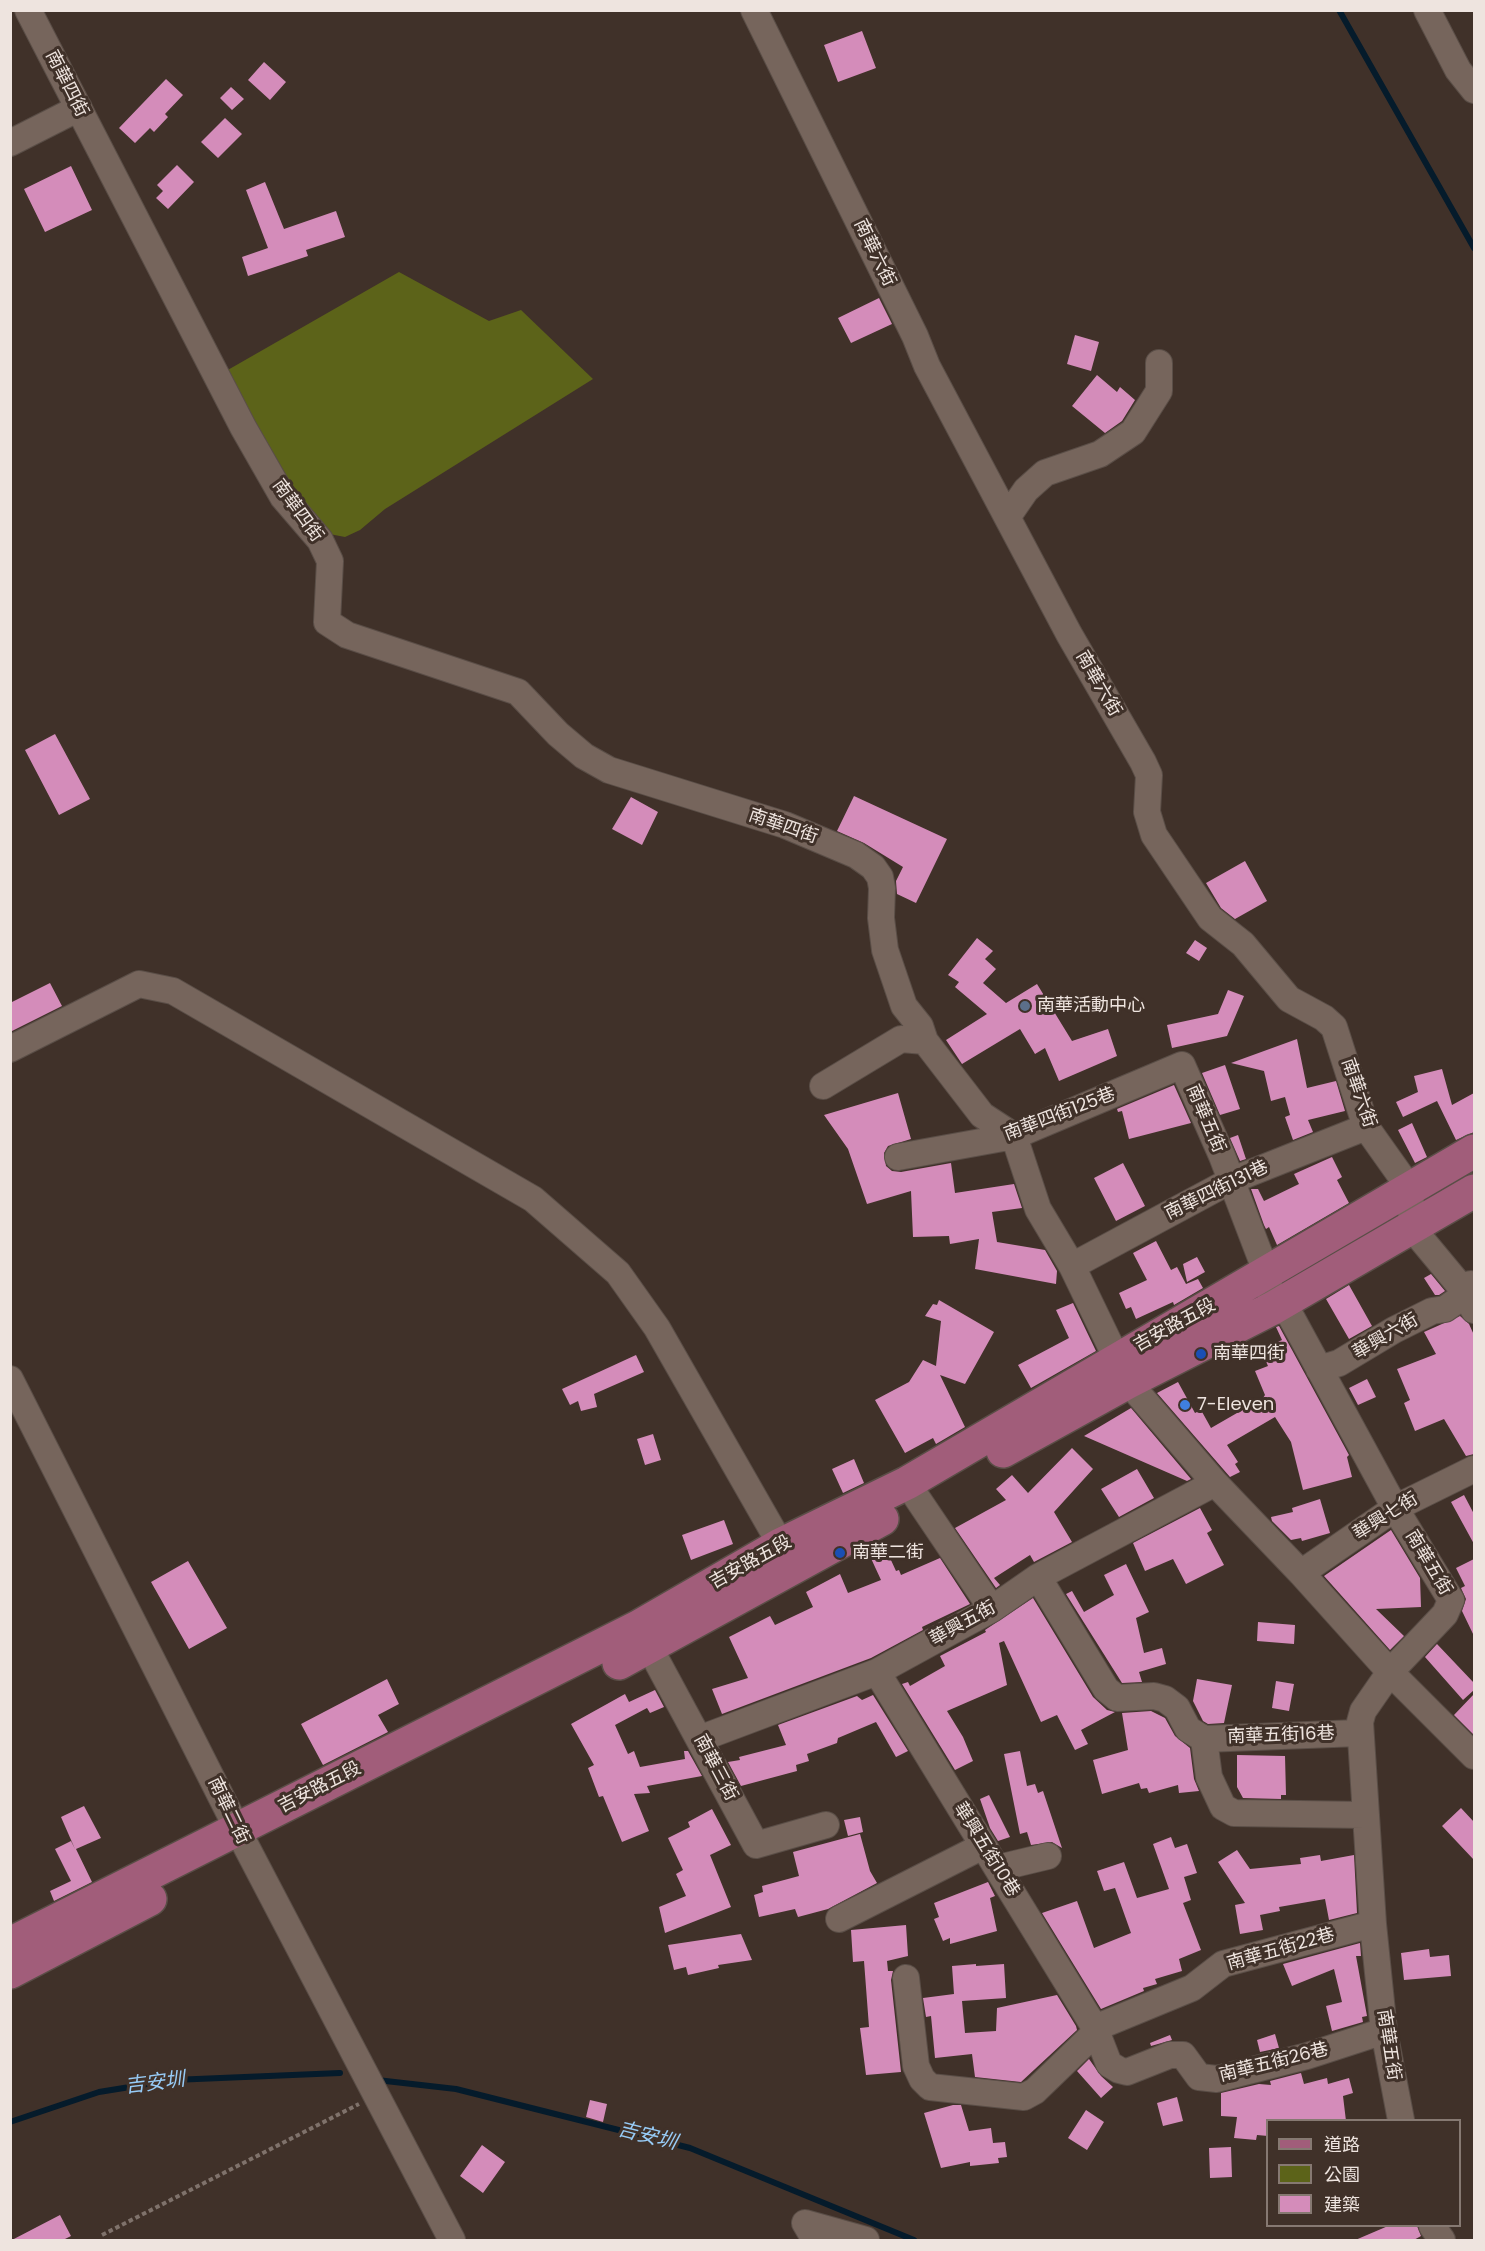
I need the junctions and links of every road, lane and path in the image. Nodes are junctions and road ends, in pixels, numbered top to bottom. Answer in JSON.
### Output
{"nodes":[{"id":1,"x":28,"y":10,"type":"edge"},
{"id":2,"x":754,"y":10,"type":"edge"},
{"id":3,"x":1427,"y":10,"type":"edge"},
{"id":4,"x":1474,"y":90,"type":"edge"},
{"id":5,"x":79,"y":108,"type":"junction"},
{"id":6,"x":10,"y":143,"type":"edge"},
{"id":7,"x":1159,"y":363,"type":"dead end"},
{"id":8,"x":1008,"y":516,"type":"junction"},
{"id":9,"x":925,"y":1041,"type":"junction"},
{"id":10,"x":10,"y":1049,"type":"edge"},
{"id":11,"x":1182,"y":1065,"type":"joint"},
{"id":12,"x":823,"y":1086,"type":"dead end"},
{"id":13,"x":1366,"y":1127,"type":"junction"},
{"id":14,"x":1014,"y":1136,"type":"junction"},
{"id":15,"x":1474,"y":1151,"type":"edge"},
{"id":16,"x":898,"y":1157,"type":"dead end"},
{"id":17,"x":1230,"y":1181,"type":"junction"},
{"id":18,"x":1410,"y":1189,"type":"junction"},
{"id":19,"x":1474,"y":1191,"type":"edge"},
{"id":20,"x":1412,"y":1228,"type":"junction"},
{"id":21,"x":1072,"y":1266,"type":"junction"},
{"id":22,"x":1267,"y":1274,"type":"junction"},
{"id":23,"x":1468,"y":1285,"type":"edge"},
{"id":24,"x":1273,"y":1308,"type":"junction"},
{"id":25,"x":1474,"y":1310,"type":"edge"},
{"id":26,"x":1319,"y":1369,"type":"junction"},
{"id":27,"x":1121,"y":1371,"type":"junction"},
{"id":28,"x":10,"y":1379,"type":"edge"},
{"id":29,"x":1474,"y":1469,"type":"edge"},
{"id":30,"x":1215,"y":1483,"type":"junction"},
{"id":31,"x":911,"y":1491,"type":"junction"},
{"id":32,"x":1395,"y":1508,"type":"junction"},
{"id":33,"x":787,"y":1555,"type":"junction"},
{"id":34,"x":1301,"y":1573,"type":"junction"},
{"id":35,"x":1038,"y":1577,"type":"junction"},
{"id":36,"x":992,"y":1609,"type":"junction"},
{"id":37,"x":644,"y":1637,"type":"junction"},
{"id":38,"x":877,"y":1672,"type":"junction"},
{"id":39,"x":1390,"y":1672,"type":"junction"},
{"id":40,"x":1359,"y":1733,"type":"junction"},
{"id":41,"x":699,"y":1739,"type":"junction"},
{"id":42,"x":1204,"y":1739,"type":"junction"},
{"id":43,"x":1473,"y":1753,"type":"edge"},
{"id":44,"x":1364,"y":1815,"type":"junction"},
{"id":45,"x":826,"y":1825,"type":"dead end"},
{"id":46,"x":242,"y":1839,"type":"junction"},
{"id":47,"x":983,"y":1846,"type":"junction"},
{"id":48,"x":1048,"y":1856,"type":"dead end"},
{"id":49,"x":998,"y":1868,"type":"junction"},
{"id":50,"x":839,"y":1919,"type":"dead end"},
{"id":51,"x":1373,"y":1924,"type":"junction"},
{"id":52,"x":10,"y":1944,"type":"edge"},
{"id":53,"x":10,"y":1972,"type":"edge"},
{"id":54,"x":906,"y":1978,"type":"dead end"},
{"id":55,"x":1095,"y":2030,"type":"junction"},
{"id":56,"x":1384,"y":2031,"type":"junction"},
{"id":57,"x":376,"y":2095,"type":"junction"},
{"id":58,"x":1401,"y":2119,"type":"edge"},
{"id":59,"x":1433,"y":2227,"type":"edge"},
{"id":60,"x":102,"y":2235,"type":"dead end"},
{"id":61,"x":452,"y":2241,"type":"edge"},
{"id":62,"x":815,"y":2241,"type":"edge"},
{"id":63,"x":866,"y":2241,"type":"edge"},
{"id":64,"x":1442,"y":2241,"type":"edge"}],
"edges":[{"from":1,"to":5,"type":"street","name":"南華四街"},
{"from":2,"to":8,"type":"street","name":"南華六街"},
{"from":3,"to":4,"type":"street"},
{"from":5,"to":6,"type":"street"},
{"from":5,"to":9,"type":"street","name":"南華四街"},
{"from":7,"to":8,"type":"street"},
{"from":8,"to":13,"type":"street","name":"南華六街"},
{"from":9,"to":12,"type":"street"},
{"from":9,"to":14,"type":"street","name":"南華四街"},
{"from":10,"to":33,"type":"street"},
{"from":11,"to":14,"type":"street","name":"南華四街125巷"},
{"from":11,"to":17,"type":"street","name":"南華五街"},
{"from":13,"to":17,"type":"street","name":"南華四街131巷"},
{"from":13,"to":18,"type":"street","name":"南華六街"},
{"from":14,"to":16,"type":"street","name":"南華四街125巷"},
{"from":14,"to":21,"type":"street"},
{"from":15,"to":18,"type":"main road","name":"吉安路五段"},
{"from":17,"to":21,"type":"street","name":"南華四街131巷"},
{"from":17,"to":22,"type":"street","name":"南華五街"},
{"from":18,"to":20,"type":"street"},
{"from":18,"to":22,"type":"main road","name":"吉安路五段"},
{"from":19,"to":20,"type":"main road","name":"吉安路五段"},
{"from":20,"to":23,"type":"street"},
{"from":20,"to":24,"type":"main road","name":"吉安路五段"},
{"from":21,"to":27,"type":"street"},
{"from":22,"to":24,"type":"street","name":"南華五街"},
{"from":22,"to":27,"type":"main road","name":"吉安路五段"},
{"from":23,"to":25,"type":"street"},
{"from":23,"to":26,"type":"street","name":"華興六街"},
{"from":24,"to":26,"type":"street","name":"南華五街"},
{"from":24,"to":27,"type":"main road","name":"吉安路五段"},
{"from":26,"to":32,"type":"street","name":"南華五街"},
{"from":27,"to":30,"type":"street"},
{"from":27,"to":31,"type":"main road","name":"吉安路五段"},
{"from":28,"to":46,"type":"street","name":"南華二街"},
{"from":29,"to":32,"type":"street","name":"華興七街"},
{"from":30,"to":34,"type":"street"},
{"from":30,"to":35,"type":"street","name":"華興五街"},
{"from":31,"to":33,"type":"main road","name":"吉安路五段"},
{"from":31,"to":36,"type":"street"},
{"from":32,"to":34,"type":"street","name":"華興七街"},
{"from":32,"to":39,"type":"street","name":"南華五街"},
{"from":33,"to":37,"type":"main road","name":"吉安路五段"},
{"from":34,"to":39,"type":"street"},
{"from":35,"to":36,"type":"street","name":"華興五街"},
{"from":35,"to":42,"type":"street"},
{"from":36,"to":38,"type":"street","name":"華興五街"},
{"from":37,"to":41,"type":"street","name":"南華三街"},
{"from":37,"to":46,"type":"main road","name":"吉安路五段"},
{"from":38,"to":41,"type":"street","name":"華興五街"},
{"from":38,"to":47,"type":"street","name":"華興五街10巷"},
{"from":39,"to":40,"type":"street","name":"南華五街"},
{"from":39,"to":43,"type":"street"},
{"from":40,"to":42,"type":"street","name":"南華五街16巷"},
{"from":40,"to":44,"type":"street","name":"南華五街"},
{"from":41,"to":45,"type":"street","name":"南華三街"},
{"from":42,"to":44,"type":"street"},
{"from":44,"to":51,"type":"street","name":"南華五街"},
{"from":46,"to":52,"type":"main road","name":"吉安路五段"},
{"from":46,"to":53,"type":"main road","name":"吉安路五段"},
{"from":46,"to":57,"type":"street","name":"南華二街"},
{"from":47,"to":49,"type":"street","name":"華興五街10巷"},
{"from":47,"to":50,"type":"street"},
{"from":48,"to":49,"type":"street"},
{"from":49,"to":55,"type":"street","name":"華興五街10巷"},
{"from":51,"to":55,"type":"street","name":"南華五街22巷"},
{"from":51,"to":56,"type":"street","name":"南華五街"},
{"from":54,"to":55,"type":"street"},
{"from":55,"to":56,"type":"street","name":"南華五街26巷"},
{"from":56,"to":58,"type":"street","name":"南華五街"},
{"from":57,"to":60,"type":"path"},
{"from":57,"to":61,"type":"street","name":"南華二街"},
{"from":59,"to":64,"type":"street"},
{"from":62,"to":63,"type":"street"}]}
